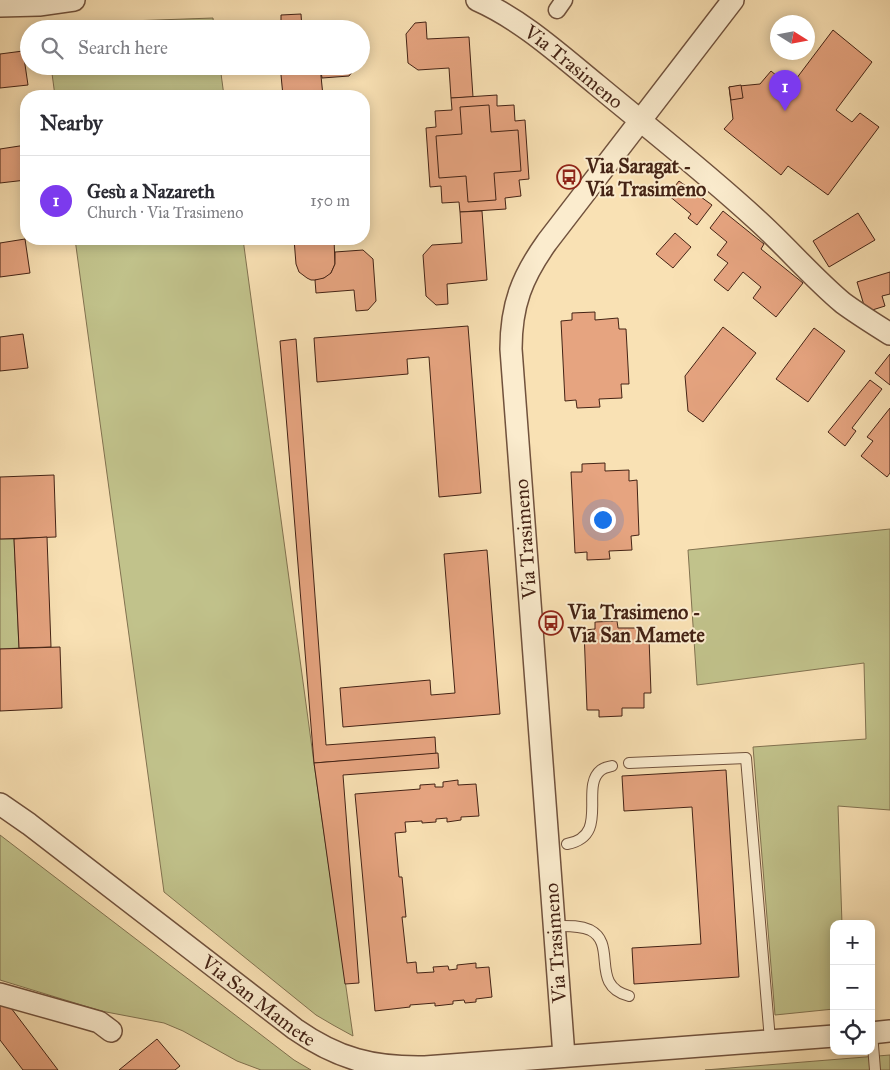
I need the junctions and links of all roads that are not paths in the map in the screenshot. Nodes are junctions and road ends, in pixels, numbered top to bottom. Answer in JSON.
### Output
{"nodes":[{"id":1,"x":74,"y":0,"type":"edge"},
{"id":2,"x":477,"y":0,"type":"edge"},
{"id":3,"x":733,"y":0,"type":"edge"},
{"id":4,"x":0,"y":6,"type":"edge"},
{"id":5,"x":641,"y":120,"type":"junction"},
{"id":6,"x":890,"y":334,"type":"edge"},
{"id":7,"x":629,"y":762,"type":"dead end"},
{"id":8,"x":612,"y":766,"type":"dead end"},
{"id":9,"x":0,"y":804,"type":"edge"},
{"id":10,"x":567,"y":844,"type":"dead end"},
{"id":11,"x":554,"y":926,"type":"junction"},
{"id":12,"x":0,"y":994,"type":"edge"},
{"id":13,"x":629,"y":996,"type":"dead end"},
{"id":14,"x":111,"y":1030,"type":"dead end"},
{"id":15,"x":878,"y":1032,"type":"edge"},
{"id":16,"x":830,"y":1036,"type":"edge"},
{"id":17,"x":770,"y":1040,"type":"junction"},
{"id":18,"x":564,"y":1056,"type":"junction"},
{"id":19,"x":875,"y":1070,"type":"edge"}],
"edges":[{"from":1,"to":4,"type":"street"},
{"from":2,"to":5,"type":"street","name":"Via Trasimeno"},
{"from":3,"to":5,"type":"street"},
{"from":5,"to":6,"type":"street","name":"Via Trasimeno"},
{"from":5,"to":11,"type":"street","name":"Via Trasimeno"},
{"from":7,"to":17,"type":"lane"},
{"from":8,"to":10,"type":"lane"},
{"from":9,"to":18,"type":"street","name":"Via San Mamete"},
{"from":11,"to":13,"type":"lane"},
{"from":11,"to":18,"type":"street","name":"Via Trasimeno"},
{"from":12,"to":14,"type":"street"},
{"from":15,"to":19,"type":"lane"},
{"from":16,"to":17,"type":"street","name":"Via San Mamete"},
{"from":17,"to":18,"type":"street","name":"Via San Mamete"}]}
